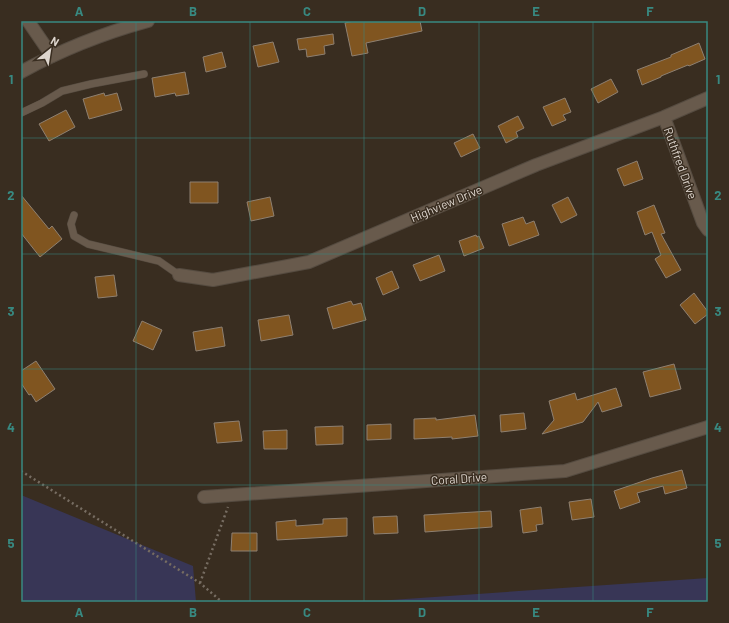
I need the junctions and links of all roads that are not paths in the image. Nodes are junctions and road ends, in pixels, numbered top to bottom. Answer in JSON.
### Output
{"nodes":[{"id":1,"x":28,"y":21,"type":"edge"},
{"id":2,"x":148,"y":21,"type":"edge"},
{"id":3,"x":52,"y":56,"type":"junction"},
{"id":4,"x":21,"y":72,"type":"edge"},
{"id":5,"x":144,"y":74,"type":"dead end"},
{"id":6,"x":708,"y":98,"type":"edge"},
{"id":7,"x":21,"y":113,"type":"edge"},
{"id":8,"x":664,"y":117,"type":"junction"},
{"id":9,"x":74,"y":215,"type":"dead end"},
{"id":10,"x":708,"y":230,"type":"edge"},
{"id":11,"x":179,"y":275,"type":"joint"},
{"id":12,"x":708,"y":426,"type":"edge"},
{"id":13,"x":204,"y":497,"type":"dead end"}],
"edges":[{"from":1,"to":3,"type":"street"},
{"from":2,"to":3,"type":"street"},
{"from":3,"to":4,"type":"street"},
{"from":5,"to":7,"type":"lane"},
{"from":6,"to":8,"type":"street","name":"Highview Drive"},
{"from":8,"to":10,"type":"street","name":"Ruthfred Drive"},
{"from":8,"to":11,"type":"street","name":"Highview Drive"},
{"from":9,"to":11,"type":"lane"},
{"from":12,"to":13,"type":"street","name":"Coral Drive"}]}
